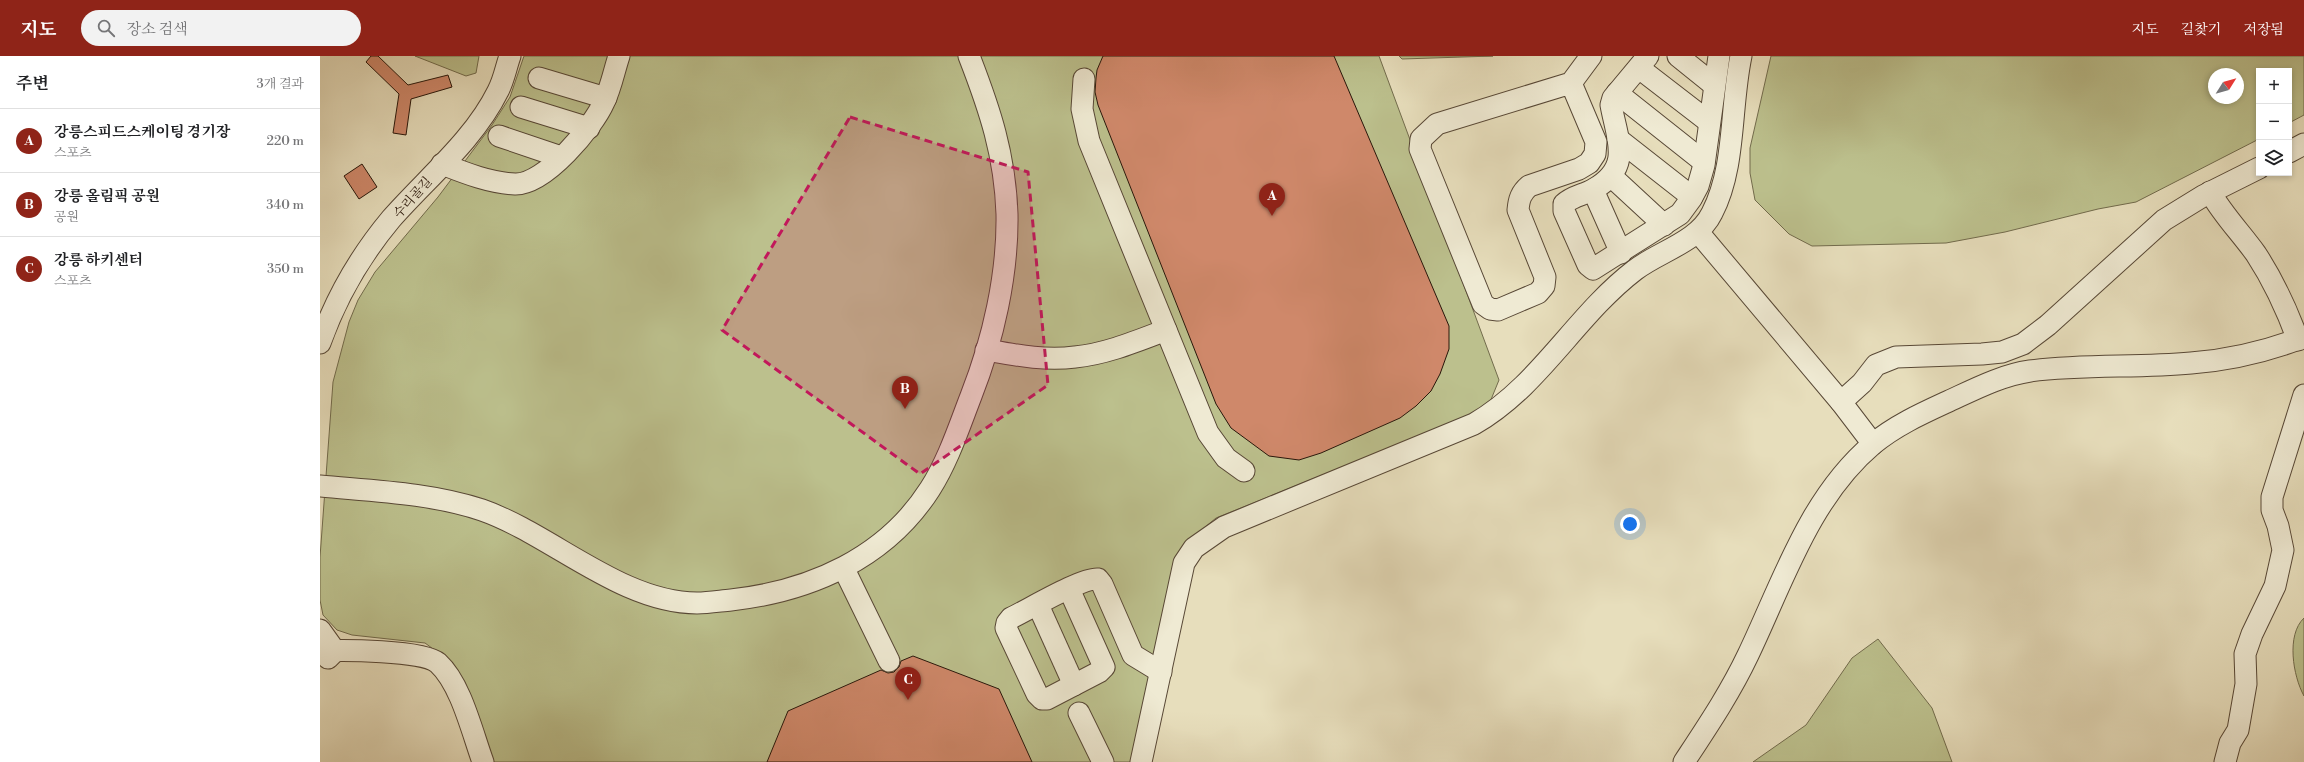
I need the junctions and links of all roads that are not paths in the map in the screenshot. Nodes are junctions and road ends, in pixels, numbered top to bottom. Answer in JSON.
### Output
{"nodes":[{"id":1,"x":510,"y":56,"type":"edge"},
{"id":2,"x":619,"y":56,"type":"edge"},
{"id":3,"x":969,"y":56,"type":"edge"},
{"id":4,"x":1591,"y":56,"type":"edge"},
{"id":5,"x":1678,"y":56,"type":"edge"},
{"id":6,"x":1719,"y":56,"type":"edge"},
{"id":7,"x":1741,"y":56,"type":"edge"},
{"id":8,"x":1644,"y":62,"type":"edge"},
{"id":9,"x":539,"y":78,"type":"dead end"},
{"id":10,"x":1084,"y":79,"type":"dead end"},
{"id":11,"x":1571,"y":83,"type":"junction"},
{"id":12,"x":1714,"y":85,"type":"junction"},
{"id":13,"x":1617,"y":93,"type":"junction"},
{"id":14,"x":606,"y":98,"type":"junction"},
{"id":15,"x":521,"y":107,"type":"dead end"},
{"id":16,"x":1709,"y":122,"type":"junction"},
{"id":17,"x":590,"y":128,"type":"junction"},
{"id":18,"x":499,"y":136,"type":"dead end"},
{"id":19,"x":1618,"y":139,"type":"junction"},
{"id":20,"x":2304,"y":144,"type":"edge"},
{"id":21,"x":2292,"y":150,"type":"edge"},
{"id":22,"x":561,"y":156,"type":"junction"},
{"id":23,"x":1704,"y":162,"type":"junction"},
{"id":24,"x":442,"y":164,"type":"junction"},
{"id":25,"x":2256,"y":169,"type":"edge"},
{"id":26,"x":1611,"y":176,"type":"junction"},
{"id":27,"x":1593,"y":190,"type":"junction"},
{"id":28,"x":2210,"y":192,"type":"junction"},
{"id":29,"x":1692,"y":197,"type":"junction"},
{"id":30,"x":1664,"y":225,"type":"junction"},
{"id":31,"x":1698,"y":232,"type":"junction"},
{"id":32,"x":1622,"y":253,"type":"junction"},
{"id":33,"x":1166,"y":330,"type":"junction"},
{"id":34,"x":2301,"y":338,"type":"edge"},
{"id":35,"x":320,"y":343,"type":"edge"},
{"id":36,"x":986,"y":350,"type":"junction"},
{"id":37,"x":2304,"y":395,"type":"edge"},
{"id":38,"x":1841,"y":402,"type":"junction"},
{"id":39,"x":1873,"y":444,"type":"junction"},
{"id":40,"x":1244,"y":471,"type":"dead end"},
{"id":41,"x":320,"y":486,"type":"edge"},
{"id":42,"x":844,"y":568,"type":"junction"},
{"id":43,"x":1069,"y":589,"type":"junction"},
{"id":44,"x":1038,"y":605,"type":"junction"},
{"id":45,"x":320,"y":630,"type":"edge"},
{"id":46,"x":328,"y":651,"type":"edge"},
{"id":47,"x":889,"y":661,"type":"dead end"},
{"id":48,"x":320,"y":665,"type":"edge"},
{"id":49,"x":1161,"y":672,"type":"junction"},
{"id":50,"x":1074,"y":685,"type":"junction"},
{"id":51,"x":1079,"y":712,"type":"dead end"},
{"id":52,"x":483,"y":762,"type":"edge"},
{"id":53,"x":1102,"y":762,"type":"edge"},
{"id":54,"x":1141,"y":762,"type":"edge"},
{"id":55,"x":1684,"y":762,"type":"edge"},
{"id":56,"x":2225,"y":762,"type":"edge"}],
"edges":[{"from":1,"to":24,"type":"street","name":"수리골길"},
{"from":2,"to":14,"type":"street"},
{"from":3,"to":36,"type":"street"},
{"from":4,"to":11,"type":"street"},
{"from":5,"to":12,"type":"street"},
{"from":6,"to":12,"type":"street"},
{"from":7,"to":31,"type":"street"},
{"from":8,"to":13,"type":"street"},
{"from":8,"to":16,"type":"street"},
{"from":9,"to":14,"type":"street"},
{"from":10,"to":33,"type":"street"},
{"from":11,"to":11,"type":"street"},
{"from":12,"to":16,"type":"street"},
{"from":13,"to":19,"type":"street"},
{"from":13,"to":23,"type":"street"},
{"from":14,"to":17,"type":"street"},
{"from":15,"to":17,"type":"street"},
{"from":16,"to":23,"type":"street"},
{"from":17,"to":22,"type":"street"},
{"from":18,"to":22,"type":"street"},
{"from":19,"to":26,"type":"street"},
{"from":19,"to":29,"type":"street"},
{"from":20,"to":21,"type":"street"},
{"from":22,"to":24,"type":"street"},
{"from":23,"to":29,"type":"street"},
{"from":24,"to":35,"type":"street","name":"수리골길"},
{"from":25,"to":28,"type":"street"},
{"from":26,"to":27,"type":"street"},
{"from":26,"to":30,"type":"street"},
{"from":27,"to":32,"type":"street"},
{"from":27,"to":32,"type":"street"},
{"from":28,"to":34,"type":"street"},
{"from":28,"to":38,"type":"street"},
{"from":29,"to":30,"type":"street"},
{"from":30,"to":32,"type":"street"},
{"from":31,"to":38,"type":"street"},
{"from":31,"to":49,"type":"street"},
{"from":33,"to":36,"type":"street"},
{"from":33,"to":40,"type":"street"},
{"from":34,"to":39,"type":"street"},
{"from":36,"to":42,"type":"street"},
{"from":37,"to":56,"type":"street"},
{"from":38,"to":39,"type":"street"},
{"from":39,"to":55,"type":"street"},
{"from":41,"to":42,"type":"street"},
{"from":42,"to":47,"type":"street"},
{"from":43,"to":44,"type":"street"},
{"from":43,"to":49,"type":"street"},
{"from":43,"to":50,"type":"street"},
{"from":44,"to":50,"type":"street"},
{"from":44,"to":50,"type":"street"},
{"from":45,"to":46,"type":"street"},
{"from":46,"to":48,"type":"street"},
{"from":46,"to":52,"type":"street"},
{"from":49,"to":54,"type":"street"},
{"from":51,"to":53,"type":"street"}]}
